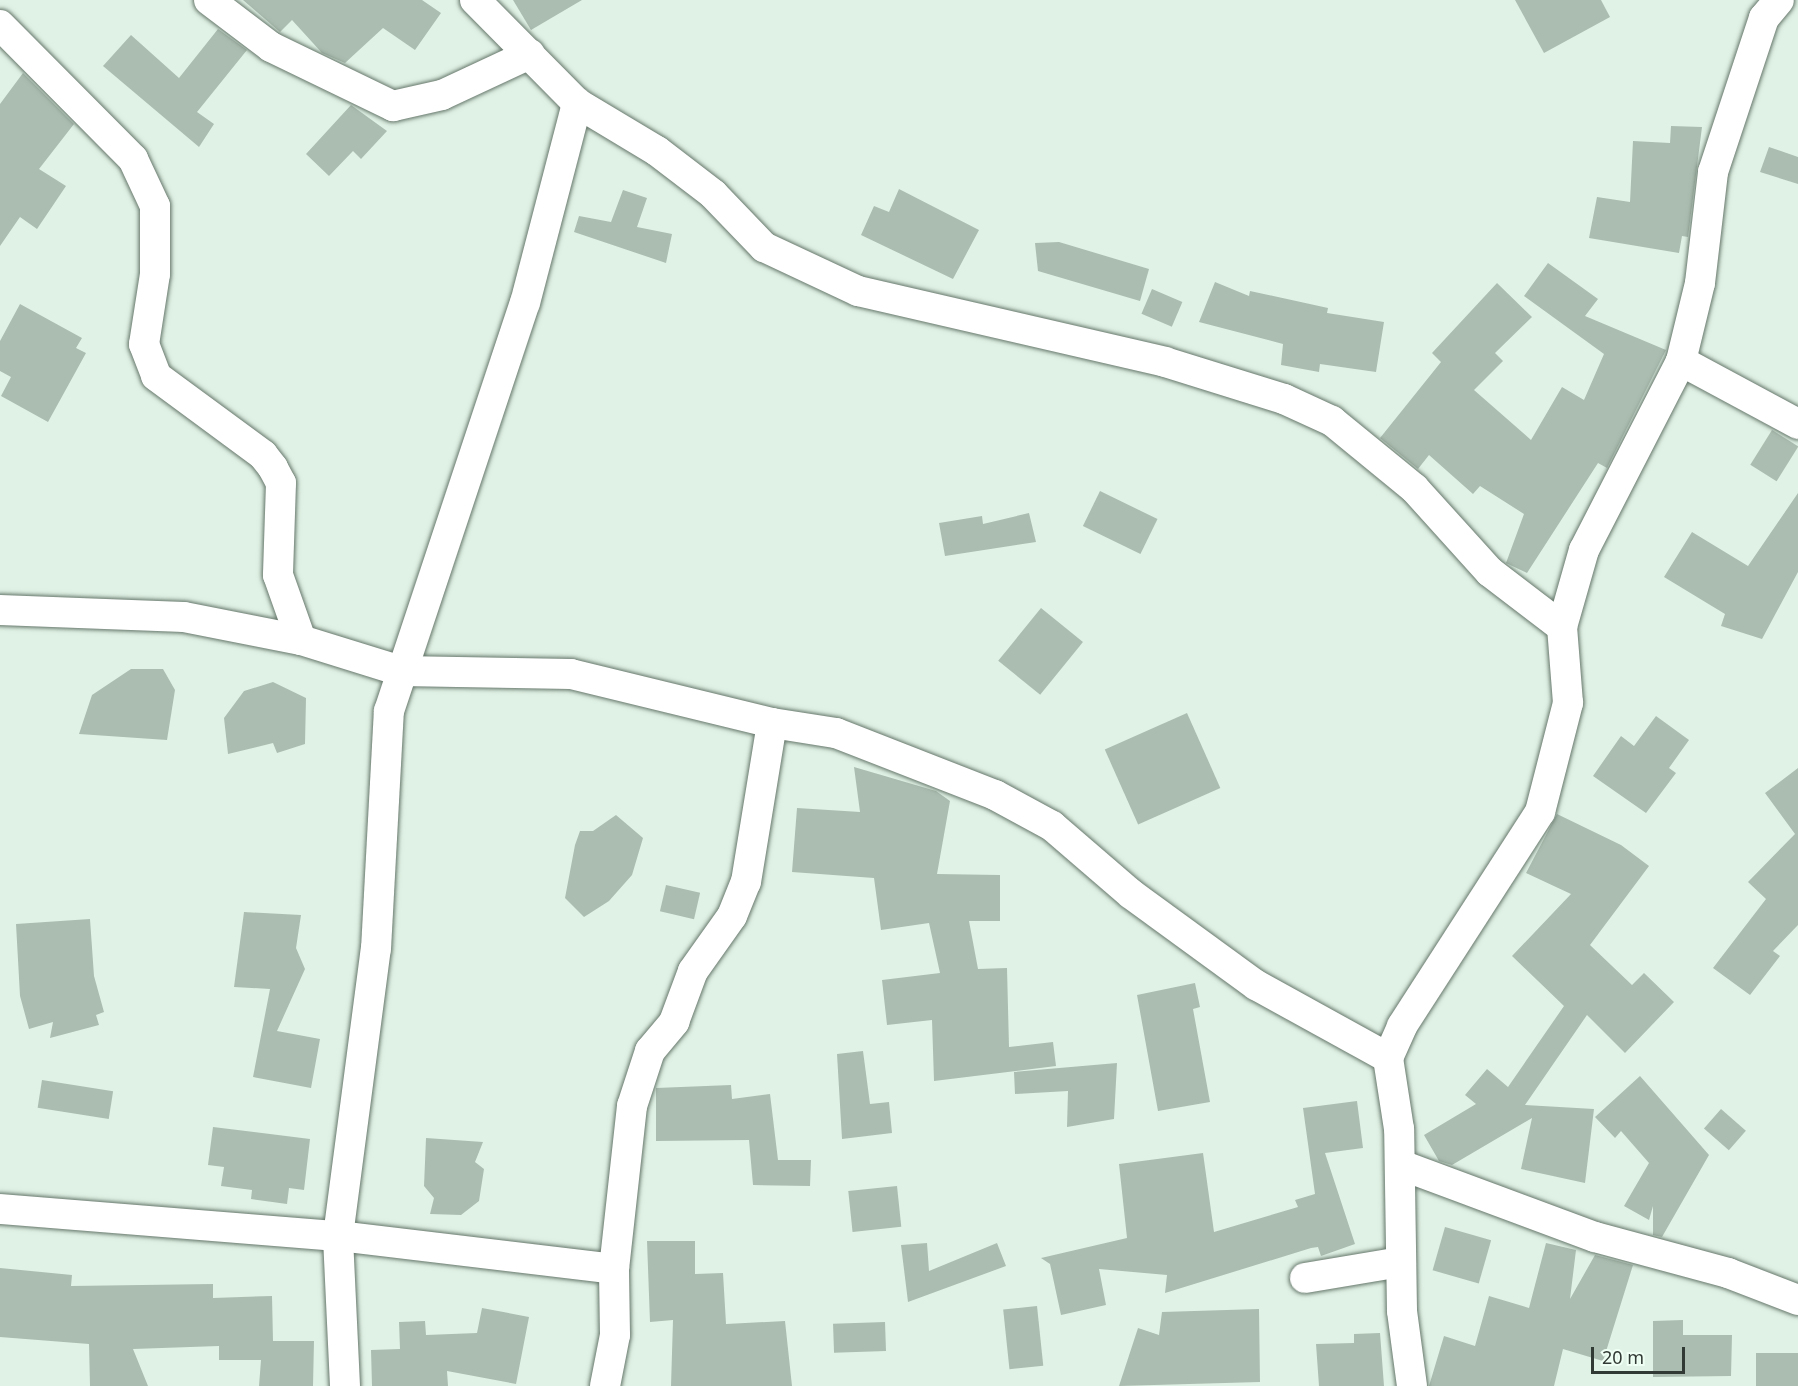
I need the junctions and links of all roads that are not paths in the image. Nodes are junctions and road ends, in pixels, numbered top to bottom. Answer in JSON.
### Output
{"nodes":[{"id":1,"x":209,"y":0,"type":"edge"},
{"id":2,"x":475,"y":0,"type":"edge"},
{"id":3,"x":1779,"y":0,"type":"edge"},
{"id":4,"x":0,"y":25,"type":"edge"},
{"id":5,"x":530,"y":54,"type":"junction"},
{"id":6,"x":577,"y":103,"type":"junction"},
{"id":7,"x":1681,"y":362,"type":"junction"},
{"id":8,"x":1798,"y":424,"type":"edge"},
{"id":9,"x":0,"y":610,"type":"edge"},
{"id":10,"x":1562,"y":627,"type":"junction"},
{"id":11,"x":301,"y":640,"type":"junction"},
{"id":12,"x":401,"y":670,"type":"junction"},
{"id":13,"x":772,"y":723,"type":"junction"},
{"id":14,"x":1388,"y":1058,"type":"junction"},
{"id":15,"x":1401,"y":1165,"type":"junction"},
{"id":16,"x":0,"y":1209,"type":"edge"},
{"id":17,"x":338,"y":1236,"type":"junction"},
{"id":18,"x":1401,"y":1262,"type":"junction"},
{"id":19,"x":614,"y":1269,"type":"junction"},
{"id":20,"x":1305,"y":1278,"type":"dead end"},
{"id":21,"x":1798,"y":1300,"type":"edge"},
{"id":22,"x":345,"y":1386,"type":"edge"},
{"id":23,"x":605,"y":1386,"type":"edge"},
{"id":24,"x":1412,"y":1386,"type":"edge"}],
"edges":[{"from":1,"to":5,"type":"street"},
{"from":2,"to":5,"type":"street"},
{"from":3,"to":7,"type":"street"},
{"from":4,"to":11,"type":"street"},
{"from":5,"to":6,"type":"street"},
{"from":6,"to":10,"type":"street"},
{"from":6,"to":12,"type":"street"},
{"from":7,"to":8,"type":"street"},
{"from":7,"to":10,"type":"street"},
{"from":9,"to":11,"type":"street"},
{"from":10,"to":14,"type":"street"},
{"from":11,"to":12,"type":"street"},
{"from":12,"to":13,"type":"street"},
{"from":12,"to":17,"type":"street"},
{"from":13,"to":14,"type":"street"},
{"from":13,"to":19,"type":"street"},
{"from":14,"to":15,"type":"street"},
{"from":15,"to":18,"type":"street"},
{"from":15,"to":21,"type":"street"},
{"from":16,"to":17,"type":"street"},
{"from":17,"to":19,"type":"street"},
{"from":17,"to":22,"type":"street"},
{"from":18,"to":20,"type":"street"},
{"from":18,"to":24,"type":"street"},
{"from":19,"to":23,"type":"street"}]}
